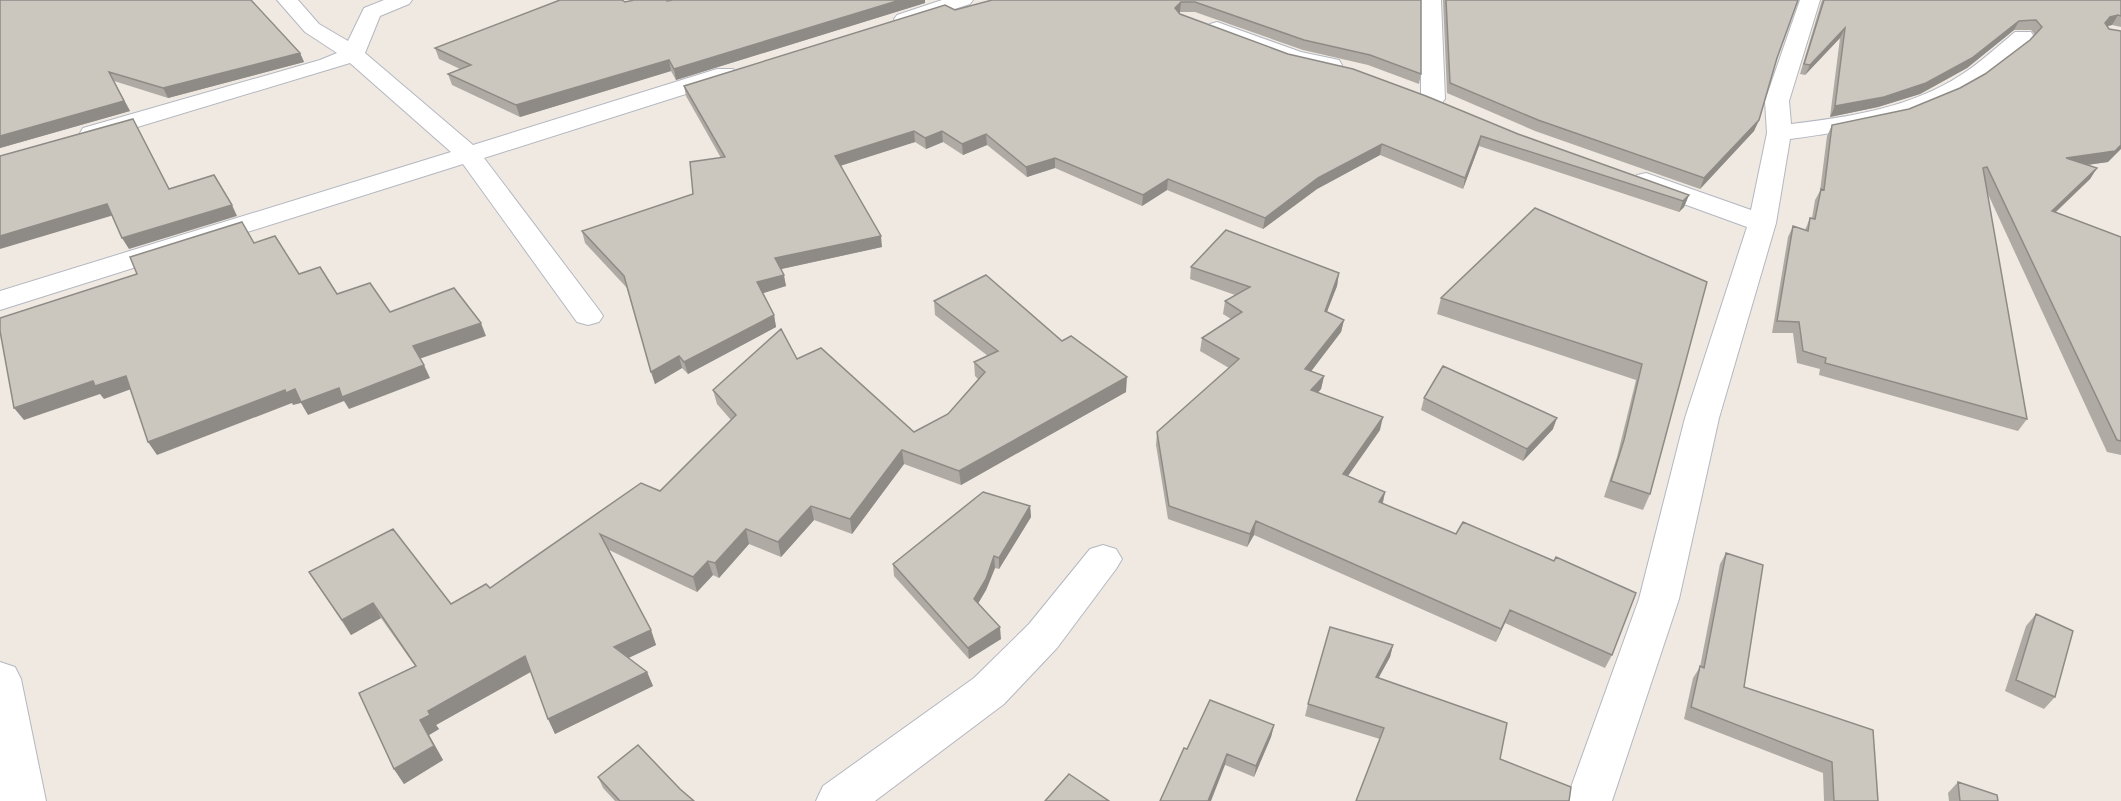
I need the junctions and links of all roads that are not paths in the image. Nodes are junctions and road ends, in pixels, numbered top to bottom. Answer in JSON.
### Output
{"nodes":[{"id":1,"x":287,"y":0,"type":"edge"},
{"id":2,"x":402,"y":0,"type":"edge"},
{"id":3,"x":963,"y":0,"type":"edge"},
{"id":4,"x":1431,"y":0,"type":"edge"},
{"id":5,"x":1810,"y":0,"type":"edge"},
{"id":6,"x":1198,"y":21,"type":"edge"},
{"id":7,"x":884,"y":24,"type":"edge"},
{"id":8,"x":2024,"y":37,"type":"dead end"},
{"id":9,"x":353,"y":54,"type":"junction"},
{"id":10,"x":749,"y":66,"type":"edge"},
{"id":11,"x":1348,"y":69,"type":"edge"},
{"id":12,"x":1433,"y":99,"type":"edge"},
{"id":13,"x":1779,"y":133,"type":"junction"},
{"id":14,"x":69,"y":139,"type":"edge"},
{"id":15,"x":468,"y":154,"type":"junction"},
{"id":16,"x":1622,"y":173,"type":"edge"},
{"id":17,"x":1762,"y":223,"type":"junction"},
{"id":18,"x":0,"y":302,"type":"edge"},
{"id":19,"x":588,"y":316,"type":"dead end"},
{"id":20,"x":1103,"y":559,"type":"dead end"},
{"id":21,"x":0,"y":679,"type":"edge"},
{"id":22,"x":23,"y":801,"type":"edge"},
{"id":23,"x":839,"y":801,"type":"edge"},
{"id":24,"x":1589,"y":801,"type":"edge"}],
"edges":[{"from":1,"to":9,"type":"street"},
{"from":2,"to":9,"type":"street"},
{"from":3,"to":7,"type":"street"},
{"from":4,"to":12,"type":"street"},
{"from":5,"to":13,"type":"street"},
{"from":6,"to":11,"type":"street"},
{"from":8,"to":13,"type":"street"},
{"from":9,"to":14,"type":"street"},
{"from":9,"to":15,"type":"street"},
{"from":10,"to":15,"type":"street"},
{"from":13,"to":17,"type":"street"},
{"from":15,"to":18,"type":"street"},
{"from":15,"to":19,"type":"street"},
{"from":16,"to":17,"type":"street"},
{"from":17,"to":24,"type":"street"},
{"from":20,"to":23,"type":"street"},
{"from":21,"to":22,"type":"street"}]}
